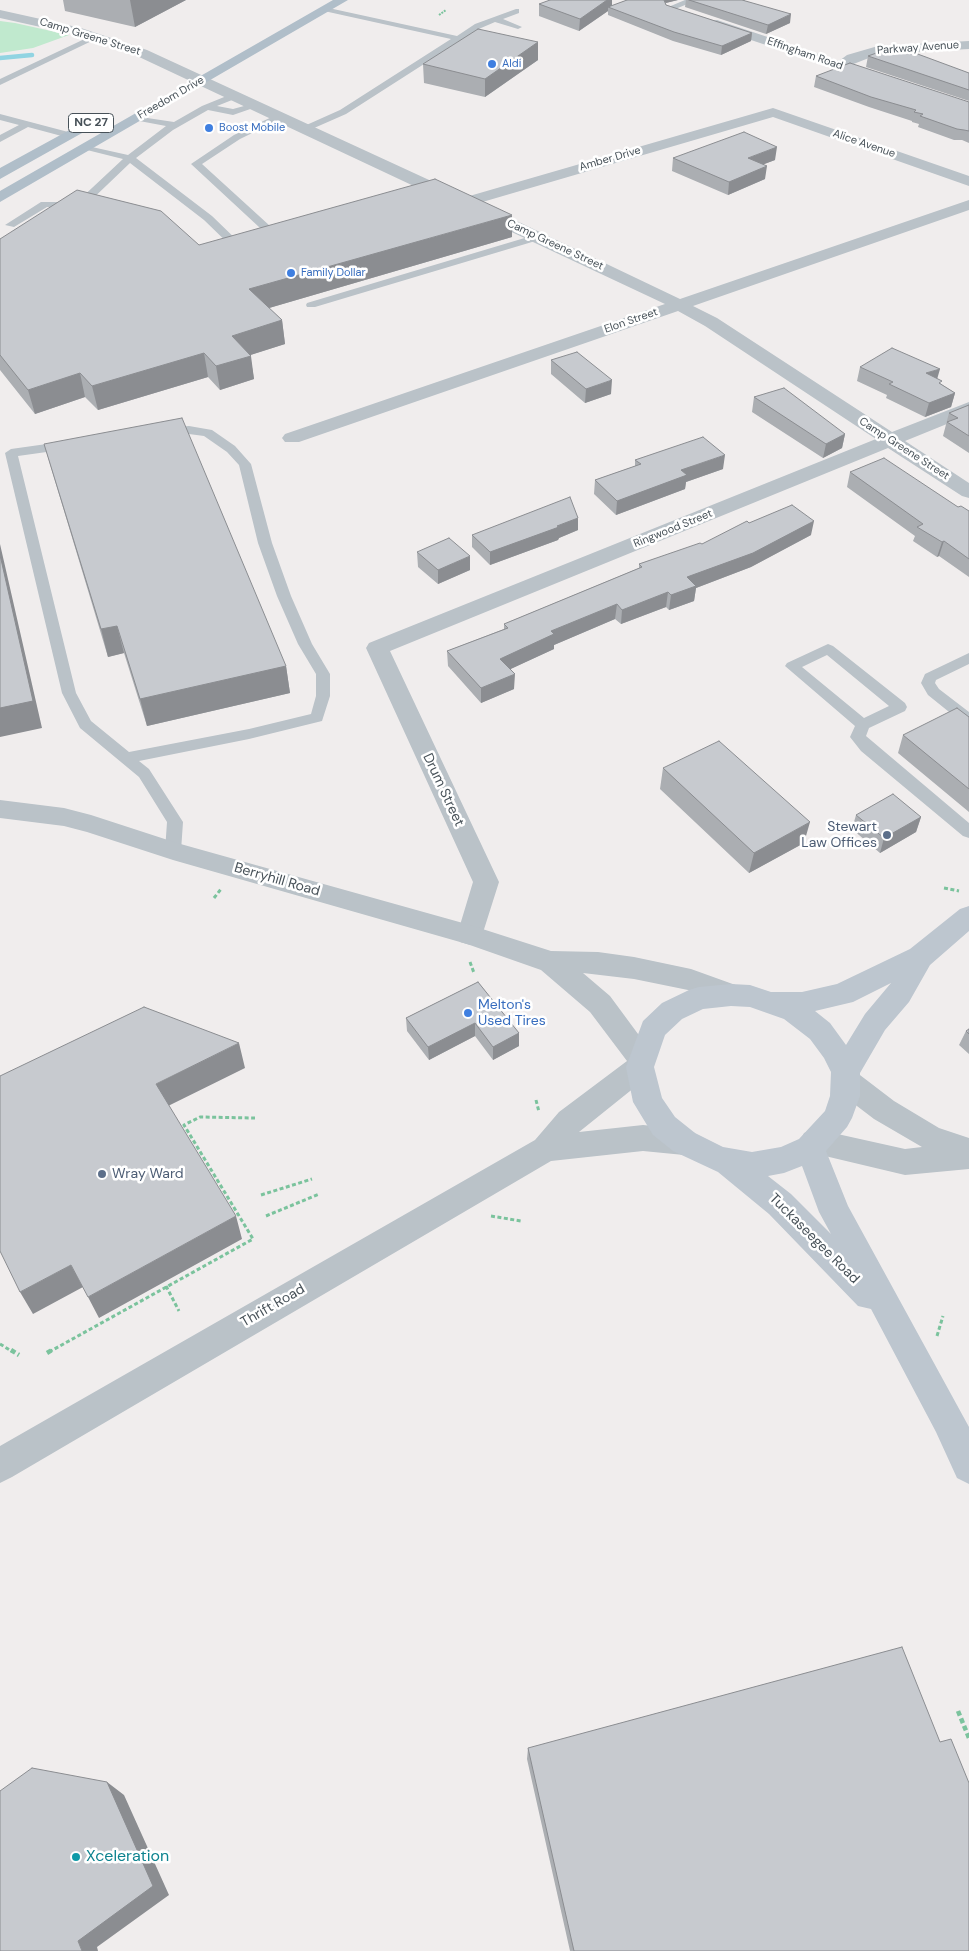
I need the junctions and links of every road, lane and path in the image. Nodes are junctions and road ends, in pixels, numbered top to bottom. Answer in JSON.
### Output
{"nodes":[{"id":1,"x":342,"y":0,"type":"edge"},
{"id":2,"x":693,"y":0,"type":"edge"},
{"id":3,"x":670,"y":8,"type":"joint"},
{"id":4,"x":327,"y":9,"type":"junction"},
{"id":5,"x":446,"y":10,"type":"dead end"},
{"id":6,"x":516,"y":11,"type":"dead end"},
{"id":7,"x":0,"y":14,"type":"edge"},
{"id":8,"x":688,"y":14,"type":"edge"},
{"id":9,"x":435,"y":17,"type":"dead end"},
{"id":10,"x":494,"y":19,"type":"junction"},
{"id":11,"x":706,"y":20,"type":"edge"},
{"id":12,"x":518,"y":28,"type":"dead end"},
{"id":13,"x":96,"y":37,"type":"junction"},
{"id":14,"x":460,"y":39,"type":"junction"},
{"id":15,"x":476,"y":42,"type":"edge"},
{"id":16,"x":969,"y":45,"type":"edge"},
{"id":17,"x":198,"y":62,"type":"dead end"},
{"id":18,"x":841,"y":66,"type":"junction"},
{"id":19,"x":175,"y":75,"type":"junction"},
{"id":20,"x":201,"y":81,"type":"junction"},
{"id":21,"x":887,"y":81,"type":"edge"},
{"id":22,"x":0,"y":82,"type":"edge"},
{"id":23,"x":234,"y":96,"type":"junction"},
{"id":24,"x":255,"y":106,"type":"junction"},
{"id":25,"x":209,"y":107,"type":"junction"},
{"id":26,"x":102,"y":116,"type":"dead end"},
{"id":27,"x":278,"y":116,"type":"junction"},
{"id":28,"x":758,"y":116,"type":"joint"},
{"id":29,"x":0,"y":117,"type":"edge"},
{"id":30,"x":137,"y":118,"type":"junction"},
{"id":31,"x":27,"y":124,"type":"junction"},
{"id":32,"x":174,"y":126,"type":"junction"},
{"id":33,"x":305,"y":129,"type":"junction"},
{"id":34,"x":69,"y":135,"type":"junction"},
{"id":35,"x":0,"y":139,"type":"edge"},
{"id":36,"x":86,"y":147,"type":"junction"},
{"id":37,"x":130,"y":158,"type":"junction"},
{"id":38,"x":0,"y":174,"type":"edge"},
{"id":39,"x":969,"y":181,"type":"edge"},
{"id":40,"x":440,"y":192,"type":"junction"},
{"id":41,"x":423,"y":196,"type":"edge"},
{"id":42,"x":0,"y":197,"type":"edge"},
{"id":43,"x":463,"y":203,"type":"junction"},
{"id":44,"x":969,"y":205,"type":"edge"},
{"id":45,"x":5,"y":223,"type":"edge"},
{"id":46,"x":0,"y":231,"type":"edge"},
{"id":47,"x":538,"y":237,"type":"junction"},
{"id":48,"x":679,"y":304,"type":"junction"},
{"id":49,"x":311,"y":305,"type":"dead end"},
{"id":50,"x":969,"y":408,"type":"edge"},
{"id":51,"x":144,"y":434,"type":"edge"},
{"id":52,"x":292,"y":438,"type":"dead end"},
{"id":53,"x":891,"y":441,"type":"junction"},
{"id":54,"x":86,"y":442,"type":"edge"},
{"id":55,"x":969,"y":492,"type":"edge"},
{"id":56,"x":377,"y":648,"type":"joint"},
{"id":57,"x":969,"y":658,"type":"edge"},
{"id":58,"x":969,"y":720,"type":"edge"},
{"id":59,"x":863,"y":725,"type":"junction"},
{"id":60,"x":126,"y":758,"type":"junction"},
{"id":61,"x":0,"y":809,"type":"edge"},
{"id":62,"x":969,"y":832,"type":"edge"},
{"id":63,"x":174,"y":851,"type":"junction"},
{"id":64,"x":944,"y":888,"type":"dead end"},
{"id":65,"x":966,"y":904,"type":"edge"},
{"id":66,"x":470,"y":935,"type":"junction"},
{"id":67,"x":920,"y":957,"type":"junction"},
{"id":68,"x":551,"y":962,"type":"junction"},
{"id":69,"x":731,"y":995,"type":"junction"},
{"id":70,"x":771,"y":1002,"type":"junction"},
{"id":71,"x":640,"y":1062,"type":"junction"},
{"id":72,"x":845,"y":1076,"type":"junction"},
{"id":73,"x":255,"y":1118,"type":"dead end"},
{"id":74,"x":684,"y":1142,"type":"junction"},
{"id":75,"x":813,"y":1145,"type":"junction"},
{"id":76,"x":546,"y":1149,"type":"junction"},
{"id":77,"x":969,"y":1151,"type":"edge"},
{"id":78,"x":969,"y":1156,"type":"edge"},
{"id":79,"x":728,"y":1162,"type":"junction"},
{"id":80,"x":312,"y":1179,"type":"dead end"},
{"id":81,"x":319,"y":1194,"type":"dead end"},
{"id":82,"x":261,"y":1195,"type":"dead end"},
{"id":83,"x":266,"y":1216,"type":"dead end"},
{"id":84,"x":491,"y":1216,"type":"dead end"},
{"id":85,"x":521,"y":1221,"type":"dead end"},
{"id":86,"x":166,"y":1286,"type":"junction"},
{"id":87,"x":179,"y":1311,"type":"dead end"},
{"id":88,"x":944,"y":1316,"type":"dead end"},
{"id":89,"x":895,"y":1321,"type":"junction"},
{"id":90,"x":937,"y":1337,"type":"dead end"},
{"id":91,"x":0,"y":1344,"type":"edge"},
{"id":92,"x":46,"y":1353,"type":"dead end"},
{"id":93,"x":19,"y":1355,"type":"dead end"},
{"id":94,"x":959,"y":1419,"type":"edge"},
{"id":95,"x":0,"y":1465,"type":"edge"},
{"id":96,"x":969,"y":1466,"type":"edge"},
{"id":97,"x":958,"y":1711,"type":"dead end"},
{"id":98,"x":969,"y":1738,"type":"edge"}],
"edges":[{"from":1,"to":4,"type":"main road","name":"Freedom Drive","number":"NC 27"},
{"from":2,"to":3,"type":"lane"},
{"from":3,"to":8,"type":"street"},
{"from":4,"to":14,"type":"lane"},
{"from":4,"to":20,"type":"main road","name":"Freedom Drive","number":"NC 27"},
{"from":5,"to":9,"type":"path"},
{"from":6,"to":10,"type":"lane"},
{"from":7,"to":13,"type":"street","name":"Camp Greene Street"},
{"from":10,"to":12,"type":"lane"},
{"from":10,"to":14,"type":"lane"},
{"from":11,"to":18,"type":"street","name":"Effingham Road"},
{"from":13,"to":19,"type":"street","name":"Camp Greene Street"},
{"from":13,"to":22,"type":"lane"},
{"from":14,"to":15,"type":"lane"},
{"from":14,"to":33,"type":"lane"},
{"from":16,"to":18,"type":"street","name":"Parkway Avenue"},
{"from":17,"to":19,"type":"main road","name":"Freedom Drive"},
{"from":18,"to":21,"type":"street","name":"Effingham Road"},
{"from":19,"to":20,"type":"street","name":"Camp Greene Street"},
{"from":20,"to":23,"type":"street","name":"Camp Greene Street"},
{"from":20,"to":30,"type":"main road","name":"Freedom Drive","number":"NC 27"},
{"from":23,"to":24,"type":"street","name":"Camp Greene Street"},
{"from":23,"to":25,"type":"lane"},
{"from":24,"to":25,"type":"lane"},
{"from":24,"to":27,"type":"street","name":"Camp Greene Street"},
{"from":25,"to":32,"type":"lane"},
{"from":26,"to":34,"type":"main road","number":"NC 27"},
{"from":27,"to":33,"type":"street","name":"Camp Greene Street"},
{"from":27,"to":37,"type":"lane"},
{"from":28,"to":39,"type":"street","name":"Alice Avenue"},
{"from":28,"to":43,"type":"street","name":"Amber Drive"},
{"from":29,"to":31,"type":"lane"},
{"from":30,"to":32,"type":"lane"},
{"from":30,"to":36,"type":"main road","name":"Freedom Drive","number":"NC 27"},
{"from":31,"to":34,"type":"lane"},
{"from":31,"to":35,"type":"lane"},
{"from":32,"to":37,"type":"lane"},
{"from":33,"to":40,"type":"street","name":"Camp Greene Street"},
{"from":34,"to":38,"type":"main road","number":"NC 27"},
{"from":36,"to":37,"type":"lane"},
{"from":36,"to":42,"type":"main road","name":"Freedom Drive","number":"NC 27"},
{"from":37,"to":45,"type":"lane"},
{"from":40,"to":41,"type":"lane"},
{"from":40,"to":43,"type":"street","name":"Camp Greene Street"},
{"from":43,"to":47,"type":"street","name":"Camp Greene Street"},
{"from":44,"to":48,"type":"street","name":"Elon Street"},
{"from":45,"to":46,"type":"lane"},
{"from":47,"to":48,"type":"street","name":"Camp Greene Street"},
{"from":47,"to":49,"type":"lane"},
{"from":48,"to":52,"type":"street","name":"Elon Street"},
{"from":48,"to":53,"type":"street","name":"Camp Greene Street"},
{"from":50,"to":53,"type":"street","name":"Ringwood Street"},
{"from":51,"to":60,"type":"lane"},
{"from":53,"to":55,"type":"street","name":"Camp Greene Street"},
{"from":53,"to":56,"type":"street","name":"Ringwood Street"},
{"from":54,"to":60,"type":"lane"},
{"from":56,"to":66,"type":"street","name":"Drum Street"},
{"from":57,"to":58,"type":"lane"},
{"from":59,"to":59,"type":"lane"},
{"from":59,"to":62,"type":"lane"},
{"from":60,"to":63,"type":"lane"},
{"from":61,"to":63,"type":"street","name":"Berryhill Road"},
{"from":63,"to":66,"type":"street","name":"Berryhill Road"},
{"from":64,"to":65,"type":"path"},
{"from":65,"to":67,"type":"main road"},
{"from":66,"to":68,"type":"street","name":"Berryhill Road"},
{"from":67,"to":70,"type":"main road"},
{"from":67,"to":72,"type":"main road"},
{"from":68,"to":69,"type":"street","name":"Berryhill Road"},
{"from":68,"to":71,"type":"street","name":"Berryhill Road"},
{"from":69,"to":70,"type":"main road"},
{"from":69,"to":71,"type":"main road"},
{"from":70,"to":72,"type":"main road"},
{"from":71,"to":74,"type":"main road"},
{"from":71,"to":76,"type":"street","name":"Thrift Road"},
{"from":72,"to":75,"type":"main road"},
{"from":72,"to":77,"type":"street"},
{"from":73,"to":86,"type":"path"},
{"from":74,"to":76,"type":"street","name":"Thrift Road"},
{"from":74,"to":79,"type":"main road"},
{"from":75,"to":78,"type":"street"},
{"from":75,"to":79,"type":"main road"},
{"from":75,"to":89,"type":"main road","name":"Tuckaseegee Road"},
{"from":76,"to":95,"type":"street","name":"Thrift Road"},
{"from":79,"to":89,"type":"main road","name":"Tuckaseegee Road"},
{"from":80,"to":82,"type":"path"},
{"from":81,"to":83,"type":"path"},
{"from":84,"to":85,"type":"path"},
{"from":86,"to":87,"type":"path"},
{"from":86,"to":92,"type":"path"},
{"from":88,"to":90,"type":"path"},
{"from":89,"to":94,"type":"main road","name":"Tuckaseegee Road"},
{"from":91,"to":93,"type":"path"},
{"from":94,"to":96,"type":"main road","name":"Tuckaseegee Road"},
{"from":97,"to":98,"type":"path"}]}
